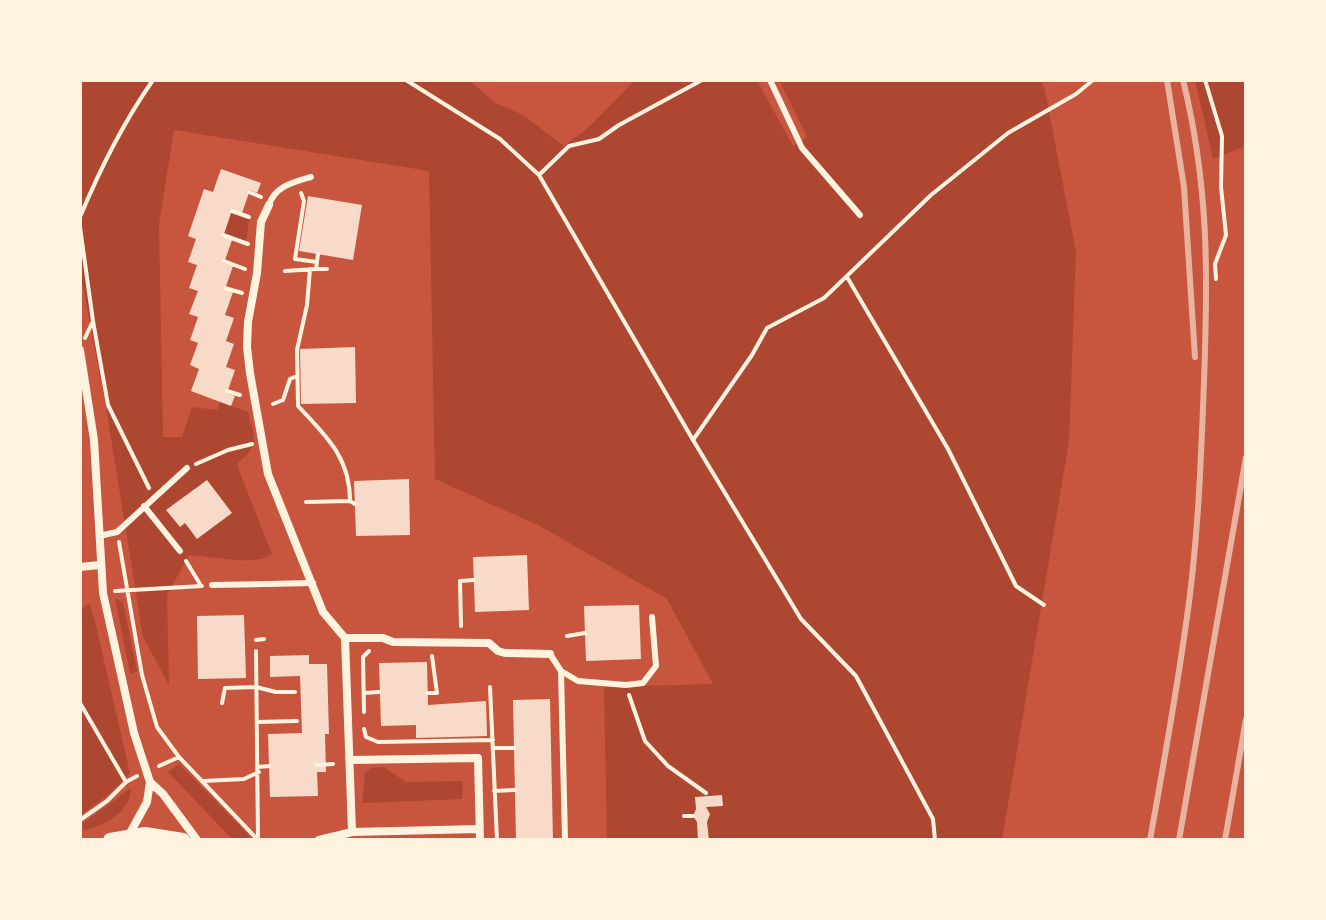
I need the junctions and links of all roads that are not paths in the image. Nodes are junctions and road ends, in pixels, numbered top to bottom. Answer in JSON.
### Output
{"nodes":[{"id":1,"x":770,"y":80,"type":"edge"},
{"id":2,"x":311,"y":177,"type":"dead end"},
{"id":3,"x":269,"y":205,"type":"joint"},
{"id":4,"x":860,"y":215,"type":"dead end"},
{"id":5,"x":80,"y":350,"type":"edge"},
{"id":6,"x":187,"y":468,"type":"road end"},
{"id":7,"x":144,"y":506,"type":"junction"},
{"id":8,"x":99,"y":536,"type":"junction"},
{"id":9,"x":180,"y":551,"type":"road end"},
{"id":10,"x":99,"y":565,"type":"junction"},
{"id":11,"x":80,"y":567,"type":"edge"},
{"id":12,"x":313,"y":583,"type":"junction"},
{"id":13,"x":212,"y":585,"type":"road end"},
{"id":14,"x":652,"y":617,"type":"dead end"},
{"id":15,"x":345,"y":638,"type":"junction"},
{"id":16,"x":550,"y":654,"type":"joint"},
{"id":17,"x":561,"y":671,"type":"junction"},
{"id":18,"x":350,"y":760,"type":"junction"},
{"id":19,"x":150,"y":782,"type":"junction"},
{"id":20,"x":479,"y":829,"type":"junction"},
{"id":21,"x":352,"y":832,"type":"junction"},
{"id":22,"x":129,"y":835,"type":"junction"},
{"id":23,"x":110,"y":840,"type":"edge"},
{"id":24,"x":183,"y":840,"type":"edge"},
{"id":25,"x":197,"y":840,"type":"edge"},
{"id":26,"x":319,"y":840,"type":"edge"},
{"id":27,"x":480,"y":840,"type":"edge"},
{"id":28,"x":565,"y":840,"type":"edge"}],
"edges":[{"from":1,"to":4,"type":"lane"},
{"from":2,"to":3,"type":"lane"},
{"from":3,"to":12,"type":"street"},
{"from":5,"to":8,"type":"street"},
{"from":6,"to":7,"type":"lane"},
{"from":7,"to":8,"type":"lane"},
{"from":7,"to":9,"type":"lane"},
{"from":8,"to":10,"type":"street"},
{"from":10,"to":11,"type":"street"},
{"from":10,"to":19,"type":"street"},
{"from":12,"to":13,"type":"lane"},
{"from":12,"to":15,"type":"street"},
{"from":14,"to":17,"type":"lane"},
{"from":15,"to":16,"type":"street"},
{"from":15,"to":18,"type":"street"},
{"from":16,"to":17,"type":"lane"},
{"from":17,"to":28,"type":"lane"},
{"from":18,"to":20,"type":"street"},
{"from":18,"to":21,"type":"street"},
{"from":19,"to":22,"type":"street"},
{"from":19,"to":25,"type":"street"},
{"from":20,"to":21,"type":"street"},
{"from":20,"to":27,"type":"street"},
{"from":21,"to":26,"type":"street"},
{"from":22,"to":23,"type":"street"},
{"from":22,"to":24,"type":"street"}]}
